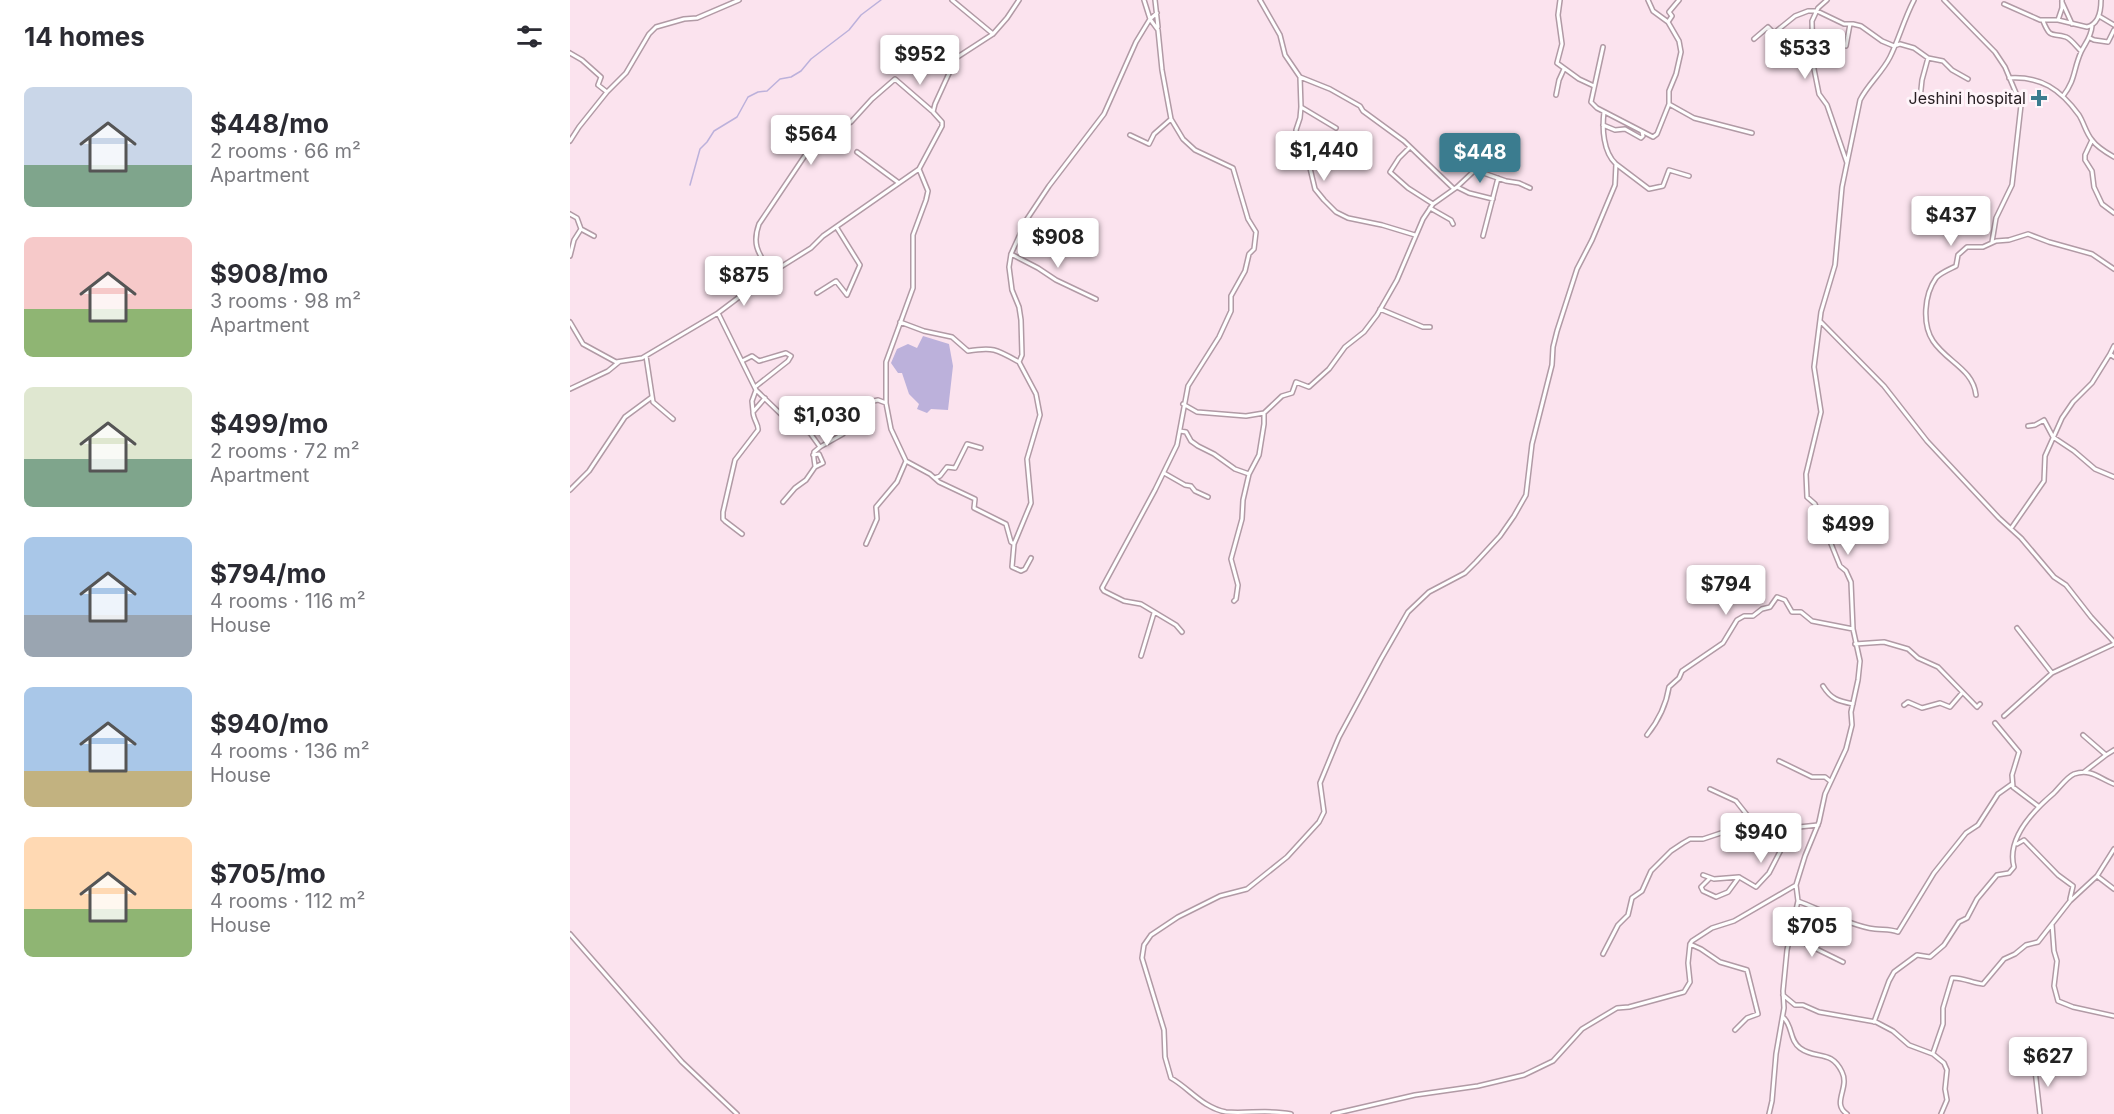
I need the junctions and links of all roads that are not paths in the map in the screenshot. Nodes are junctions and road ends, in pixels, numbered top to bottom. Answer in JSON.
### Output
{"nodes":[{"id":1,"x":739,"y":0,"type":"edge"},
{"id":2,"x":952,"y":0,"type":"edge"},
{"id":3,"x":1019,"y":0,"type":"edge"},
{"id":4,"x":1144,"y":0,"type":"edge"},
{"id":5,"x":1155,"y":0,"type":"edge"},
{"id":6,"x":1260,"y":0,"type":"edge"},
{"id":7,"x":1560,"y":0,"type":"edge"},
{"id":8,"x":1648,"y":0,"type":"edge"},
{"id":9,"x":1679,"y":0,"type":"edge"},
{"id":10,"x":1827,"y":0,"type":"edge"},
{"id":11,"x":1914,"y":0,"type":"edge"},
{"id":12,"x":1944,"y":0,"type":"edge"},
{"id":13,"x":2101,"y":0,"type":"edge"},
{"id":14,"x":2062,"y":1,"type":"edge"},
{"id":15,"x":2004,"y":4,"type":"dead end"},
{"id":16,"x":1817,"y":11,"type":"junction"},
{"id":17,"x":1156,"y":13,"type":"junction"},
{"id":18,"x":2098,"y":16,"type":"junction"},
{"id":19,"x":1157,"y":19,"type":"junction"},
{"id":20,"x":1151,"y":20,"type":"junction"},
{"id":21,"x":2058,"y":20,"type":"junction"},
{"id":22,"x":2043,"y":21,"type":"junction"},
{"id":23,"x":1668,"y":22,"type":"junction"},
{"id":24,"x":1850,"y":24,"type":"junction"},
{"id":25,"x":2072,"y":24,"type":"junction"},
{"id":26,"x":2114,"y":25,"type":"edge"},
{"id":27,"x":2092,"y":26,"type":"junction"},
{"id":28,"x":1158,"y":27,"type":"junction"},
{"id":29,"x":2114,"y":30,"type":"edge"},
{"id":30,"x":993,"y":34,"type":"junction"},
{"id":31,"x":2090,"y":38,"type":"junction"},
{"id":32,"x":1754,"y":39,"type":"dead end"},
{"id":33,"x":1846,"y":46,"type":"dead end"},
{"id":34,"x":1894,"y":46,"type":"junction"},
{"id":35,"x":1603,"y":47,"type":"dead end"},
{"id":36,"x":2081,"y":51,"type":"junction"},
{"id":37,"x":570,"y":53,"type":"edge"},
{"id":38,"x":1928,"y":58,"type":"junction"},
{"id":39,"x":1564,"y":69,"type":"junction"},
{"id":40,"x":1300,"y":76,"type":"junction"},
{"id":41,"x":2009,"y":78,"type":"junction"},
{"id":42,"x":1968,"y":79,"type":"dead end"},
{"id":43,"x":1594,"y":86,"type":"junction"},
{"id":44,"x":607,"y":92,"type":"junction"},
{"id":45,"x":1556,"y":95,"type":"dead end"},
{"id":46,"x":2062,"y":96,"type":"junction"},
{"id":47,"x":1920,"y":99,"type":"dead end"},
{"id":48,"x":1669,"y":104,"type":"junction"},
{"id":49,"x":1301,"y":107,"type":"junction"},
{"id":50,"x":933,"y":112,"type":"junction"},
{"id":51,"x":1604,"y":112,"type":"junction"},
{"id":52,"x":1171,"y":119,"type":"junction"},
{"id":53,"x":1602,"y":124,"type":"junction"},
{"id":54,"x":1336,"y":128,"type":"dead end"},
{"id":55,"x":1642,"y":132,"type":"junction"},
{"id":56,"x":1752,"y":133,"type":"dead end"},
{"id":57,"x":1130,"y":135,"type":"dead end"},
{"id":58,"x":570,"y":141,"type":"edge"},
{"id":59,"x":2092,"y":141,"type":"junction"},
{"id":60,"x":1410,"y":147,"type":"junction"},
{"id":61,"x":857,"y":152,"type":"dead end"},
{"id":62,"x":2114,"y":157,"type":"edge"},
{"id":63,"x":1616,"y":164,"type":"junction"},
{"id":64,"x":1847,"y":164,"type":"junction"},
{"id":65,"x":919,"y":169,"type":"junction"},
{"id":66,"x":1689,"y":176,"type":"dead end"},
{"id":67,"x":1498,"y":178,"type":"junction"},
{"id":68,"x":899,"y":183,"type":"junction"},
{"id":69,"x":1456,"y":188,"type":"junction"},
{"id":70,"x":1530,"y":188,"type":"dead end"},
{"id":71,"x":1493,"y":199,"type":"junction"},
{"id":72,"x":1433,"y":204,"type":"junction"},
{"id":73,"x":1430,"y":208,"type":"junction"},
{"id":74,"x":2114,"y":213,"type":"edge"},
{"id":75,"x":570,"y":214,"type":"edge"},
{"id":76,"x":1453,"y":224,"type":"dead end"},
{"id":77,"x":837,"y":228,"type":"junction"},
{"id":78,"x":581,"y":229,"type":"junction"},
{"id":79,"x":1415,"y":235,"type":"junction"},
{"id":80,"x":594,"y":236,"type":"dead end"},
{"id":81,"x":1483,"y":236,"type":"dead end"},
{"id":82,"x":1991,"y":243,"type":"junction"},
{"id":83,"x":1011,"y":254,"type":"junction"},
{"id":84,"x":570,"y":256,"type":"edge"},
{"id":85,"x":2114,"y":269,"type":"edge"},
{"id":86,"x":771,"y":273,"type":"junction"},
{"id":87,"x":817,"y":292,"type":"dead end"},
{"id":88,"x":1096,"y":299,"type":"dead end"},
{"id":89,"x":1380,"y":309,"type":"junction"},
{"id":90,"x":718,"y":313,"type":"junction"},
{"id":91,"x":1820,"y":321,"type":"junction"},
{"id":92,"x":570,"y":322,"type":"edge"},
{"id":93,"x":900,"y":322,"type":"junction"},
{"id":94,"x":1430,"y":327,"type":"dead end"},
{"id":95,"x":2114,"y":346,"type":"edge"},
{"id":96,"x":2112,"y":355,"type":"edge"},
{"id":97,"x":646,"y":356,"type":"junction"},
{"id":98,"x":619,"y":362,"type":"junction"},
{"id":99,"x":742,"y":362,"type":"junction"},
{"id":100,"x":1019,"y":362,"type":"junction"},
{"id":101,"x":570,"y":388,"type":"edge"},
{"id":102,"x":755,"y":389,"type":"junction"},
{"id":103,"x":1976,"y":395,"type":"dead end"},
{"id":104,"x":652,"y":397,"type":"junction"},
{"id":105,"x":765,"y":398,"type":"junction"},
{"id":106,"x":886,"y":403,"type":"junction"},
{"id":107,"x":1183,"y":404,"type":"junction"},
{"id":108,"x":753,"y":412,"type":"junction"},
{"id":109,"x":1264,"y":413,"type":"junction"},
{"id":110,"x":674,"y":419,"type":"dead end"},
{"id":111,"x":2028,"y":426,"type":"dead end"},
{"id":112,"x":1179,"y":431,"type":"junction"},
{"id":113,"x":2053,"y":437,"type":"junction"},
{"id":114,"x":820,"y":447,"type":"junction"},
{"id":115,"x":981,"y":448,"type":"dead end"},
{"id":116,"x":813,"y":455,"type":"junction"},
{"id":117,"x":906,"y":461,"type":"junction"},
{"id":118,"x":815,"y":467,"type":"junction"},
{"id":119,"x":1163,"y":473,"type":"junction"},
{"id":120,"x":1250,"y":474,"type":"junction"},
{"id":121,"x":2114,"y":477,"type":"edge"},
{"id":122,"x":935,"y":478,"type":"junction"},
{"id":123,"x":570,"y":490,"type":"edge"},
{"id":124,"x":1208,"y":497,"type":"dead end"},
{"id":125,"x":783,"y":502,"type":"dead end"},
{"id":126,"x":2011,"y":528,"type":"junction"},
{"id":127,"x":742,"y":534,"type":"dead end"},
{"id":128,"x":866,"y":544,"type":"dead end"},
{"id":129,"x":1014,"y":544,"type":"junction"},
{"id":130,"x":1031,"y":558,"type":"dead end"},
{"id":131,"x":1234,"y":601,"type":"dead end"},
{"id":132,"x":1154,"y":613,"type":"junction"},
{"id":133,"x":2017,"y":628,"type":"dead end"},
{"id":134,"x":1853,"y":629,"type":"junction"},
{"id":135,"x":1182,"y":632,"type":"dead end"},
{"id":136,"x":2114,"y":643,"type":"edge"},
{"id":137,"x":1855,"y":644,"type":"junction"},
{"id":138,"x":1141,"y":656,"type":"dead end"},
{"id":139,"x":2052,"y":673,"type":"junction"},
{"id":140,"x":1823,"y":686,"type":"dead end"},
{"id":141,"x":1962,"y":693,"type":"junction"},
{"id":142,"x":1853,"y":704,"type":"junction"},
{"id":143,"x":1980,"y":704,"type":"dead end"},
{"id":144,"x":1904,"y":705,"type":"dead end"},
{"id":145,"x":2004,"y":716,"type":"dead end"},
{"id":146,"x":1995,"y":723,"type":"dead end"},
{"id":147,"x":1647,"y":735,"type":"dead end"},
{"id":148,"x":2084,"y":735,"type":"dead end"},
{"id":149,"x":2114,"y":750,"type":"edge"},
{"id":150,"x":2106,"y":755,"type":"junction"},
{"id":151,"x":1779,"y":761,"type":"dead end"},
{"id":152,"x":2083,"y":772,"type":"junction"},
{"id":153,"x":1830,"y":781,"type":"junction"},
{"id":154,"x":2012,"y":784,"type":"junction"},
{"id":155,"x":2114,"y":784,"type":"edge"},
{"id":156,"x":1710,"y":789,"type":"dead end"},
{"id":157,"x":2038,"y":806,"type":"junction"},
{"id":158,"x":1755,"y":825,"type":"junction"},
{"id":159,"x":1818,"y":825,"type":"junction"},
{"id":160,"x":1799,"y":827,"type":"junction"},
{"id":161,"x":2016,"y":845,"type":"junction"},
{"id":162,"x":2114,"y":849,"type":"edge"},
{"id":163,"x":1703,"y":875,"type":"dead end"},
{"id":164,"x":2097,"y":876,"type":"junction"},
{"id":165,"x":1739,"y":877,"type":"junction"},
{"id":166,"x":1710,"y":878,"type":"junction"},
{"id":167,"x":1796,"y":885,"type":"junction"},
{"id":168,"x":2114,"y":889,"type":"edge"},
{"id":169,"x":1798,"y":901,"type":"junction"},
{"id":170,"x":2070,"y":902,"type":"junction"},
{"id":171,"x":2052,"y":924,"type":"junction"},
{"id":172,"x":570,"y":934,"type":"edge"},
{"id":173,"x":1790,"y":936,"type":"junction"},
{"id":174,"x":1689,"y":944,"type":"junction"},
{"id":175,"x":1603,"y":954,"type":"dead end"},
{"id":176,"x":1843,"y":962,"type":"dead end"},
{"id":177,"x":1783,"y":995,"type":"junction"},
{"id":178,"x":2114,"y":1016,"type":"edge"},
{"id":179,"x":1783,"y":1017,"type":"junction"},
{"id":180,"x":1874,"y":1022,"type":"junction"},
{"id":181,"x":1735,"y":1030,"type":"dead end"},
{"id":182,"x":1933,"y":1054,"type":"junction"},
{"id":183,"x":2040,"y":1059,"type":"dead end"},
{"id":184,"x":736,"y":1114,"type":"edge"},
{"id":185,"x":1291,"y":1114,"type":"edge"},
{"id":186,"x":1333,"y":1114,"type":"edge"},
{"id":187,"x":1769,"y":1114,"type":"edge"},
{"id":188,"x":1847,"y":1114,"type":"edge"},
{"id":189,"x":1941,"y":1114,"type":"edge"},
{"id":190,"x":2040,"y":1114,"type":"edge"}],
"edges":[{"from":1,"to":44,"type":"street"},
{"from":2,"to":30,"type":"street"},
{"from":3,"to":30,"type":"street"},
{"from":4,"to":20,"type":"street"},
{"from":5,"to":17,"type":"street"},
{"from":6,"to":40,"type":"street"},
{"from":7,"to":39,"type":"street"},
{"from":8,"to":23,"type":"street"},
{"from":9,"to":23,"type":"street"},
{"from":10,"to":16,"type":"street"},
{"from":11,"to":34,"type":"street"},
{"from":12,"to":41,"type":"street"},
{"from":13,"to":18,"type":"street"},
{"from":14,"to":21,"type":"street"},
{"from":14,"to":25,"type":"street"},
{"from":15,"to":22,"type":"street"},
{"from":16,"to":24,"type":"street"},
{"from":16,"to":32,"type":"street"},
{"from":16,"to":64,"type":"street"},
{"from":17,"to":19,"type":"street"},
{"from":17,"to":20,"type":"street"},
{"from":18,"to":26,"type":"street"},
{"from":18,"to":27,"type":"street"},
{"from":19,"to":20,"type":"street"},
{"from":19,"to":28,"type":"street"},
{"from":20,"to":28,"type":"street"},
{"from":20,"to":83,"type":"street"},
{"from":21,"to":22,"type":"street"},
{"from":21,"to":25,"type":"street"},
{"from":22,"to":36,"type":"street"},
{"from":23,"to":48,"type":"street"},
{"from":24,"to":33,"type":"street"},
{"from":24,"to":34,"type":"street"},
{"from":25,"to":27,"type":"street"},
{"from":27,"to":31,"type":"street"},
{"from":28,"to":52,"type":"street"},
{"from":29,"to":31,"type":"street"},
{"from":30,"to":50,"type":"street"},
{"from":31,"to":36,"type":"street"},
{"from":34,"to":38,"type":"street"},
{"from":34,"to":64,"type":"street"},
{"from":35,"to":43,"type":"street"},
{"from":36,"to":46,"type":"street"},
{"from":37,"to":44,"type":"street"},
{"from":38,"to":42,"type":"street"},
{"from":38,"to":47,"type":"street"},
{"from":39,"to":43,"type":"street"},
{"from":39,"to":45,"type":"street"},
{"from":40,"to":49,"type":"street"},
{"from":40,"to":60,"type":"street"},
{"from":41,"to":46,"type":"street"},
{"from":41,"to":82,"type":"street"},
{"from":43,"to":51,"type":"street"},
{"from":44,"to":58,"type":"street"},
{"from":46,"to":59,"type":"street"},
{"from":48,"to":55,"type":"street"},
{"from":48,"to":56,"type":"street"},
{"from":49,"to":54,"type":"street"},
{"from":49,"to":79,"type":"street"},
{"from":50,"to":65,"type":"street"},
{"from":50,"to":86,"type":"street"},
{"from":51,"to":53,"type":"street"},
{"from":51,"to":55,"type":"street"},
{"from":52,"to":57,"type":"street"},
{"from":52,"to":107,"type":"street"},
{"from":53,"to":55,"type":"street"},
{"from":53,"to":63,"type":"street"},
{"from":59,"to":62,"type":"street"},
{"from":59,"to":74,"type":"street"},
{"from":60,"to":69,"type":"street"},
{"from":60,"to":72,"type":"street"},
{"from":61,"to":68,"type":"street"},
{"from":63,"to":66,"type":"street"},
{"from":63,"to":185,"type":"street"},
{"from":64,"to":91,"type":"street"},
{"from":65,"to":68,"type":"street"},
{"from":65,"to":93,"type":"street"},
{"from":67,"to":69,"type":"street"},
{"from":67,"to":70,"type":"street"},
{"from":67,"to":71,"type":"street"},
{"from":68,"to":77,"type":"street"},
{"from":69,"to":71,"type":"street"},
{"from":69,"to":72,"type":"street"},
{"from":71,"to":81,"type":"street"},
{"from":72,"to":73,"type":"street"},
{"from":73,"to":76,"type":"street"},
{"from":73,"to":79,"type":"street"},
{"from":75,"to":78,"type":"street"},
{"from":77,"to":86,"type":"street"},
{"from":77,"to":87,"type":"street"},
{"from":78,"to":80,"type":"street"},
{"from":78,"to":84,"type":"street"},
{"from":79,"to":89,"type":"street"},
{"from":82,"to":85,"type":"street"},
{"from":82,"to":103,"type":"street"},
{"from":83,"to":88,"type":"street"},
{"from":83,"to":100,"type":"street"},
{"from":86,"to":90,"type":"street"},
{"from":89,"to":94,"type":"street"},
{"from":89,"to":109,"type":"street"},
{"from":90,"to":97,"type":"street"},
{"from":90,"to":99,"type":"street"},
{"from":91,"to":126,"type":"street"},
{"from":91,"to":134,"type":"street"},
{"from":92,"to":98,"type":"street"},
{"from":93,"to":100,"type":"street"},
{"from":93,"to":106,"type":"street"},
{"from":95,"to":96,"type":"street"},
{"from":96,"to":113,"type":"street"},
{"from":97,"to":98,"type":"street"},
{"from":97,"to":104,"type":"street"},
{"from":98,"to":101,"type":"street"},
{"from":99,"to":102,"type":"street"},
{"from":99,"to":102,"type":"street"},
{"from":100,"to":129,"type":"street"},
{"from":102,"to":105,"type":"street"},
{"from":102,"to":108,"type":"street"},
{"from":104,"to":110,"type":"street"},
{"from":104,"to":123,"type":"street"},
{"from":105,"to":108,"type":"street"},
{"from":105,"to":114,"type":"street"},
{"from":106,"to":114,"type":"street"},
{"from":106,"to":117,"type":"street"},
{"from":107,"to":109,"type":"street"},
{"from":107,"to":112,"type":"street"},
{"from":108,"to":127,"type":"street"},
{"from":109,"to":120,"type":"street"},
{"from":111,"to":113,"type":"street"},
{"from":112,"to":119,"type":"street"},
{"from":112,"to":120,"type":"street"},
{"from":113,"to":121,"type":"street"},
{"from":113,"to":126,"type":"street"},
{"from":114,"to":116,"type":"street"},
{"from":115,"to":122,"type":"street"},
{"from":116,"to":118,"type":"street"},
{"from":116,"to":118,"type":"street"},
{"from":117,"to":122,"type":"street"},
{"from":117,"to":128,"type":"street"},
{"from":118,"to":125,"type":"street"},
{"from":119,"to":124,"type":"street"},
{"from":119,"to":132,"type":"street"},
{"from":120,"to":131,"type":"street"},
{"from":122,"to":129,"type":"street"},
{"from":126,"to":136,"type":"street"},
{"from":129,"to":130,"type":"street"},
{"from":132,"to":135,"type":"street"},
{"from":132,"to":138,"type":"street"},
{"from":133,"to":139,"type":"street"},
{"from":134,"to":137,"type":"street"},
{"from":134,"to":147,"type":"street"},
{"from":136,"to":139,"type":"street"},
{"from":137,"to":141,"type":"street"},
{"from":137,"to":142,"type":"street"},
{"from":139,"to":145,"type":"street"},
{"from":140,"to":142,"type":"street"},
{"from":141,"to":143,"type":"street"},
{"from":141,"to":144,"type":"street"},
{"from":142,"to":153,"type":"street"},
{"from":146,"to":154,"type":"street"},
{"from":148,"to":150,"type":"street"},
{"from":149,"to":150,"type":"street"},
{"from":150,"to":152,"type":"street"},
{"from":151,"to":153,"type":"street"},
{"from":152,"to":155,"type":"street"},
{"from":152,"to":157,"type":"street"},
{"from":153,"to":159,"type":"street"},
{"from":154,"to":157,"type":"street"},
{"from":154,"to":169,"type":"street"},
{"from":156,"to":158,"type":"street"},
{"from":157,"to":161,"type":"street"},
{"from":158,"to":160,"type":"street"},
{"from":158,"to":175,"type":"street"},
{"from":159,"to":160,"type":"street"},
{"from":159,"to":167,"type":"street"},
{"from":160,"to":165,"type":"street"},
{"from":161,"to":170,"type":"street"},
{"from":161,"to":180,"type":"street"},
{"from":162,"to":164,"type":"street"},
{"from":163,"to":166,"type":"street"},
{"from":164,"to":168,"type":"street"},
{"from":164,"to":170,"type":"street"},
{"from":165,"to":166,"type":"street"},
{"from":165,"to":166,"type":"street"},
{"from":167,"to":169,"type":"street"},
{"from":167,"to":174,"type":"street"},
{"from":169,"to":173,"type":"street"},
{"from":170,"to":171,"type":"street"},
{"from":171,"to":178,"type":"street"},
{"from":171,"to":182,"type":"street"},
{"from":172,"to":184,"type":"street"},
{"from":173,"to":176,"type":"street"},
{"from":173,"to":177,"type":"street"},
{"from":174,"to":181,"type":"street"},
{"from":174,"to":186,"type":"street"},
{"from":177,"to":179,"type":"street"},
{"from":177,"to":180,"type":"street"},
{"from":179,"to":187,"type":"street"},
{"from":179,"to":188,"type":"street"},
{"from":180,"to":182,"type":"street"},
{"from":182,"to":189,"type":"street"},
{"from":183,"to":190,"type":"street"}]}
